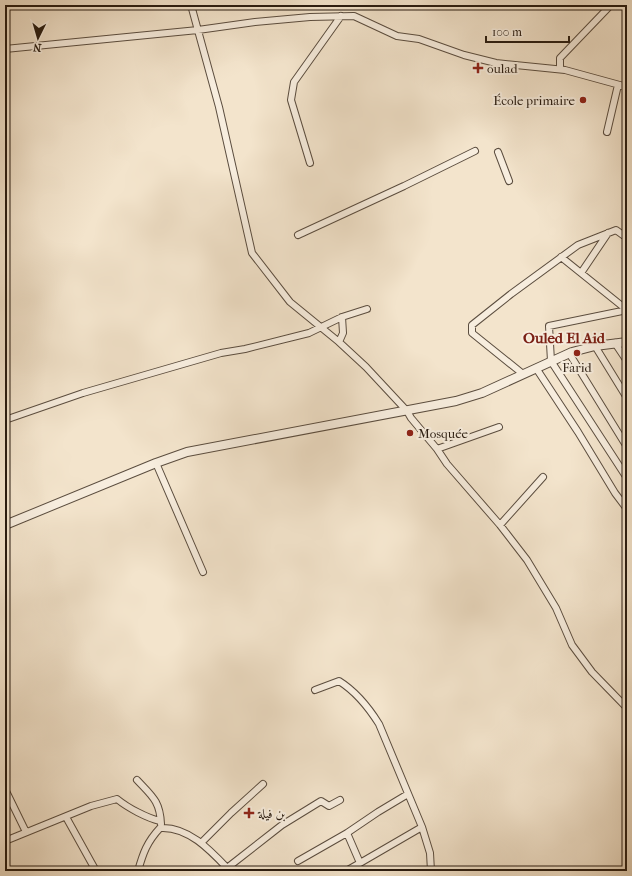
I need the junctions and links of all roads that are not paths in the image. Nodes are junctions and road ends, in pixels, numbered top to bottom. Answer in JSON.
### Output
{"nodes":[{"id":1,"x":191,"y":5,"type":"edge"},
{"id":2,"x":609,"y":5,"type":"edge"},
{"id":3,"x":340,"y":16,"type":"junction"},
{"id":4,"x":198,"y":30,"type":"junction"},
{"id":5,"x":5,"y":49,"type":"edge"},
{"id":6,"x":560,"y":69,"type":"junction"},
{"id":7,"x":618,"y":85,"type":"junction"},
{"id":8,"x":627,"y":87,"type":"edge"},
{"id":9,"x":608,"y":132,"type":"dead end"},
{"id":10,"x":475,"y":151,"type":"dead end"},
{"id":11,"x":498,"y":152,"type":"dead end"},
{"id":12,"x":310,"y":163,"type":"dead end"},
{"id":13,"x":509,"y":181,"type":"dead end"},
{"id":14,"x":608,"y":233,"type":"junction"},
{"id":15,"x":298,"y":235,"type":"dead end"},
{"id":16,"x":627,"y":238,"type":"edge"},
{"id":17,"x":561,"y":257,"type":"junction"},
{"id":18,"x":581,"y":273,"type":"junction"},
{"id":19,"x":367,"y":309,"type":"dead end"},
{"id":20,"x":627,"y":310,"type":"edge"},
{"id":21,"x":342,"y":317,"type":"junction"},
{"id":22,"x":321,"y":327,"type":"junction"},
{"id":23,"x":339,"y":342,"type":"junction"},
{"id":24,"x":627,"y":342,"type":"edge"},
{"id":25,"x":615,"y":343,"type":"junction"},
{"id":26,"x":595,"y":346,"type":"junction"},
{"id":27,"x":569,"y":353,"type":"junction"},
{"id":28,"x":551,"y":361,"type":"junction"},
{"id":29,"x":627,"y":362,"type":"edge"},
{"id":30,"x":536,"y":368,"type":"junction"},
{"id":31,"x":523,"y":374,"type":"junction"},
{"id":32,"x":627,"y":398,"type":"edge"},
{"id":33,"x":408,"y":411,"type":"junction"},
{"id":34,"x":5,"y":420,"type":"edge"},
{"id":35,"x":498,"y":427,"type":"dead end"},
{"id":36,"x":627,"y":448,"type":"edge"},
{"id":37,"x":437,"y":449,"type":"junction"},
{"id":38,"x":156,"y":463,"type":"junction"},
{"id":39,"x":543,"y":477,"type":"dead end"},
{"id":40,"x":627,"y":478,"type":"edge"},
{"id":41,"x":627,"y":509,"type":"edge"},
{"id":42,"x":5,"y":525,"type":"edge"},
{"id":43,"x":500,"y":525,"type":"junction"},
{"id":44,"x":203,"y":572,"type":"dead end"},
{"id":45,"x":315,"y":690,"type":"dead end"},
{"id":46,"x":627,"y":708,"type":"edge"},
{"id":47,"x":136,"y":780,"type":"dead end"},
{"id":48,"x":263,"y":784,"type":"dead end"},
{"id":49,"x":5,"y":789,"type":"edge"},
{"id":50,"x":408,"y":794,"type":"junction"},
{"id":51,"x":340,"y":800,"type":"dead end"},
{"id":52,"x":66,"y":817,"type":"junction"},
{"id":53,"x":160,"y":821,"type":"junction"},
{"id":54,"x":422,"y":827,"type":"junction"},
{"id":55,"x":160,"y":828,"type":"junction"},
{"id":56,"x":26,"y":832,"type":"junction"},
{"id":57,"x":347,"y":833,"type":"junction"},
{"id":58,"x":5,"y":841,"type":"edge"},
{"id":59,"x":201,"y":843,"type":"junction"},
{"id":60,"x":298,"y":861,"type":"dead end"},
{"id":61,"x":360,"y":864,"type":"junction"},
{"id":62,"x":355,"y":869,"type":"edge"},
{"id":63,"x":229,"y":870,"type":"edge"},
{"id":64,"x":96,"y":871,"type":"edge"},
{"id":65,"x":138,"y":871,"type":"edge"},
{"id":66,"x":346,"y":871,"type":"edge"},
{"id":67,"x":431,"y":871,"type":"edge"}],
"edges":[{"from":1,"to":4,"type":"street"},
{"from":2,"to":6,"type":"street"},
{"from":3,"to":4,"type":"street"},
{"from":3,"to":6,"type":"street"},
{"from":3,"to":12,"type":"street"},
{"from":4,"to":5,"type":"street"},
{"from":4,"to":22,"type":"street"},
{"from":6,"to":7,"type":"street"},
{"from":7,"to":8,"type":"street"},
{"from":7,"to":9,"type":"street"},
{"from":10,"to":15,"type":"street"},
{"from":11,"to":13,"type":"street"},
{"from":14,"to":16,"type":"street"},
{"from":14,"to":17,"type":"street"},
{"from":14,"to":18,"type":"street"},
{"from":17,"to":18,"type":"street"},
{"from":17,"to":31,"type":"street"},
{"from":18,"to":20,"type":"street"},
{"from":19,"to":21,"type":"street"},
{"from":20,"to":28,"type":"street"},
{"from":21,"to":22,"type":"street"},
{"from":21,"to":23,"type":"street"},
{"from":22,"to":23,"type":"street"},
{"from":22,"to":34,"type":"street"},
{"from":23,"to":33,"type":"street"},
{"from":24,"to":25,"type":"street"},
{"from":25,"to":26,"type":"street"},
{"from":25,"to":29,"type":"street"},
{"from":26,"to":27,"type":"street"},
{"from":26,"to":32,"type":"street"},
{"from":27,"to":28,"type":"street"},
{"from":27,"to":36,"type":"street"},
{"from":28,"to":30,"type":"street"},
{"from":28,"to":40,"type":"street"},
{"from":30,"to":31,"type":"street"},
{"from":30,"to":41,"type":"street"},
{"from":31,"to":33,"type":"street"},
{"from":33,"to":37,"type":"street"},
{"from":33,"to":38,"type":"street"},
{"from":35,"to":37,"type":"street"},
{"from":37,"to":43,"type":"street"},
{"from":38,"to":42,"type":"street"},
{"from":38,"to":44,"type":"street"},
{"from":39,"to":43,"type":"street"},
{"from":43,"to":46,"type":"street"},
{"from":45,"to":50,"type":"street"},
{"from":47,"to":53,"type":"street"},
{"from":48,"to":59,"type":"street"},
{"from":49,"to":56,"type":"street"},
{"from":50,"to":54,"type":"street"},
{"from":50,"to":57,"type":"street"},
{"from":51,"to":63,"type":"street"},
{"from":52,"to":53,"type":"street"},
{"from":52,"to":56,"type":"street"},
{"from":52,"to":64,"type":"street"},
{"from":53,"to":55,"type":"street"},
{"from":54,"to":61,"type":"street"},
{"from":54,"to":67,"type":"street"},
{"from":55,"to":59,"type":"street"},
{"from":55,"to":65,"type":"street"},
{"from":56,"to":58,"type":"street"},
{"from":57,"to":60,"type":"street"},
{"from":57,"to":61,"type":"street"},
{"from":59,"to":63,"type":"street"},
{"from":61,"to":62,"type":"street"},
{"from":62,"to":66,"type":"street"}]}
